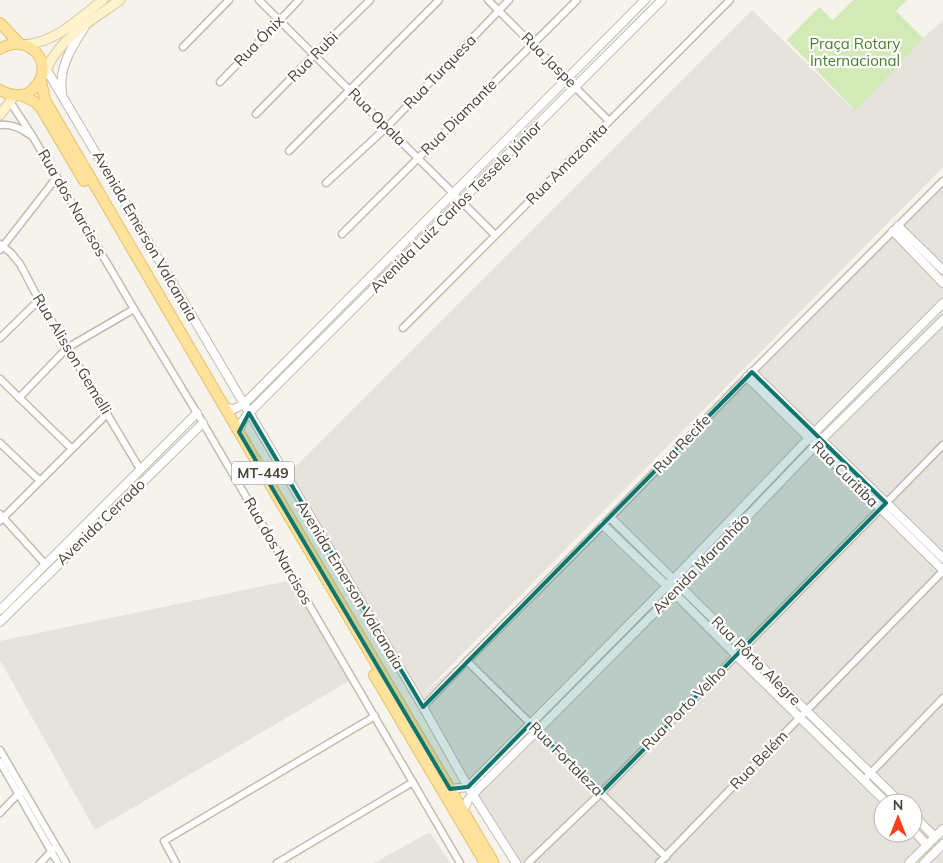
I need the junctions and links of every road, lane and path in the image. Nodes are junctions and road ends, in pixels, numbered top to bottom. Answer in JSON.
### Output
{"nodes":[{"id":1,"x":103,"y":0,"type":"edge"},
{"id":2,"x":120,"y":0,"type":"edge"},
{"id":3,"x":229,"y":0,"type":"edge"},
{"id":4,"x":259,"y":0,"type":"edge"},
{"id":5,"x":299,"y":0,"type":"edge"},
{"id":6,"x":370,"y":0,"type":"edge"},
{"id":7,"x":439,"y":0,"type":"edge"},
{"id":8,"x":488,"y":0,"type":"edge"},
{"id":9,"x":509,"y":0,"type":"edge"},
{"id":10,"x":577,"y":0,"type":"edge"},
{"id":11,"x":645,"y":0,"type":"edge"},
{"id":12,"x":662,"y":0,"type":"edge"},
{"id":13,"x":718,"y":0,"type":"edge"},
{"id":14,"x":730,"y":0,"type":"edge"},
{"id":15,"x":724,"y":6,"type":"junction"},
{"id":16,"x":498,"y":10,"type":"junction"},
{"id":17,"x":279,"y":20,"type":"junction"},
{"id":18,"x":0,"y":23,"type":"edge"},
{"id":19,"x":86,"y":24,"type":"junction"},
{"id":20,"x":22,"y":44,"type":"junction"},
{"id":21,"x":533,"y":44,"type":"junction"},
{"id":22,"x":184,"y":46,"type":"dead end"},
{"id":23,"x":0,"y":49,"type":"edge"},
{"id":24,"x":314,"y":55,"type":"junction"},
{"id":25,"x":42,"y":72,"type":"junction"},
{"id":26,"x":567,"y":79,"type":"junction"},
{"id":27,"x":220,"y":82,"type":"dead end"},
{"id":28,"x":575,"y":87,"type":"junction"},
{"id":29,"x":350,"y":90,"type":"junction"},
{"id":30,"x":10,"y":95,"type":"edge"},
{"id":31,"x":65,"y":100,"type":"junction"},
{"id":32,"x":256,"y":114,"type":"dead end"},
{"id":33,"x":0,"y":115,"type":"edge"},
{"id":34,"x":609,"y":121,"type":"junction"},
{"id":35,"x":0,"y":125,"type":"edge"},
{"id":36,"x":387,"y":127,"type":"junction"},
{"id":37,"x":33,"y":137,"type":"junction"},
{"id":38,"x":289,"y":151,"type":"dead end"},
{"id":39,"x":418,"y":158,"type":"junction"},
{"id":40,"x":57,"y":176,"type":"junction"},
{"id":41,"x":943,"y":181,"type":"edge"},
{"id":42,"x":326,"y":183,"type":"dead end"},
{"id":43,"x":453,"y":193,"type":"junction"},
{"id":44,"x":461,"y":201,"type":"junction"},
{"id":45,"x":896,"y":229,"type":"junction"},
{"id":46,"x":342,"y":234,"type":"dead end"},
{"id":47,"x":496,"y":235,"type":"junction"},
{"id":48,"x":1,"y":247,"type":"edge"},
{"id":49,"x":943,"y":270,"type":"edge"},
{"id":50,"x":943,"y":282,"type":"edge"},
{"id":51,"x":39,"y":300,"type":"junction"},
{"id":52,"x":943,"y":303,"type":"edge"},
{"id":53,"x":134,"y":309,"type":"junction"},
{"id":54,"x":943,"y":320,"type":"edge"},
{"id":55,"x":403,"y":328,"type":"dead end"},
{"id":56,"x":0,"y":338,"type":"edge"},
{"id":57,"x":68,"y":348,"type":"junction"},
{"id":58,"x":749,"y":374,"type":"junction"},
{"id":59,"x":0,"y":379,"type":"edge"},
{"id":60,"x":19,"y":398,"type":"junction"},
{"id":61,"x":244,"y":404,"type":"junction"},
{"id":62,"x":225,"y":408,"type":"junction"},
{"id":63,"x":197,"y":413,"type":"junction"},
{"id":64,"x":249,"y":413,"type":"junction"},
{"id":65,"x":108,"y":414,"type":"junction"},
{"id":66,"x":203,"y":423,"type":"junction"},
{"id":67,"x":239,"y":432,"type":"junction"},
{"id":68,"x":812,"y":435,"type":"junction"},
{"id":69,"x":819,"y":442,"type":"junction"},
{"id":70,"x":0,"y":443,"type":"edge"},
{"id":71,"x":943,"y":445,"type":"edge"},
{"id":72,"x":72,"y":449,"type":"junction"},
{"id":73,"x":140,"y":469,"type":"junction"},
{"id":74,"x":40,"y":481,"type":"junction"},
{"id":75,"x":883,"y":506,"type":"junction"},
{"id":76,"x":1,"y":518,"type":"edge"},
{"id":77,"x":611,"y":518,"type":"junction"},
{"id":78,"x":603,"y":525,"type":"junction"},
{"id":79,"x":943,"y":558,"type":"edge"},
{"id":80,"x":45,"y":564,"type":"junction"},
{"id":81,"x":943,"y":571,"type":"edge"},
{"id":82,"x":673,"y":579,"type":"junction"},
{"id":83,"x":667,"y":586,"type":"junction"},
{"id":84,"x":680,"y":586,"type":"junction"},
{"id":85,"x":674,"y":593,"type":"junction"},
{"id":86,"x":0,"y":610,"type":"edge"},
{"id":87,"x":0,"y":622,"type":"edge"},
{"id":88,"x":742,"y":648,"type":"junction"},
{"id":89,"x":736,"y":655,"type":"junction"},
{"id":90,"x":467,"y":661,"type":"junction"},
{"id":91,"x":781,"y":686,"type":"junction"},
{"id":92,"x":774,"y":693,"type":"junction"},
{"id":93,"x":943,"y":698,"type":"edge"},
{"id":94,"x":423,"y":707,"type":"junction"},
{"id":95,"x":806,"y":711,"type":"junction"},
{"id":96,"x":375,"y":716,"type":"junction"},
{"id":97,"x":800,"y":718,"type":"junction"},
{"id":98,"x":530,"y":724,"type":"junction"},
{"id":99,"x":537,"y":731,"type":"junction"},
{"id":100,"x":844,"y":747,"type":"junction"},
{"id":101,"x":0,"y":750,"type":"edge"},
{"id":102,"x":837,"y":754,"type":"junction"},
{"id":103,"x":0,"y":762,"type":"edge"},
{"id":104,"x":870,"y":773,"type":"junction"},
{"id":105,"x":864,"y":780,"type":"junction"},
{"id":106,"x":413,"y":782,"type":"junction"},
{"id":107,"x":450,"y":789,"type":"junction"},
{"id":108,"x":471,"y":790,"type":"junction"},
{"id":109,"x":21,"y":791,"type":"junction"},
{"id":110,"x":600,"y":793,"type":"junction"},
{"id":111,"x":877,"y":793,"type":"edge"},
{"id":112,"x":891,"y":793,"type":"edge"},
{"id":113,"x":463,"y":811,"type":"junction"},
{"id":114,"x":0,"y":812,"type":"edge"},
{"id":115,"x":923,"y":825,"type":"edge"},
{"id":116,"x":943,"y":829,"type":"edge"},
{"id":117,"x":935,"y":837,"type":"junction"},
{"id":118,"x":923,"y":840,"type":"edge"},
{"id":119,"x":928,"y":845,"type":"junction"},
{"id":120,"x":942,"y":845,"type":"edge"},
{"id":121,"x":54,"y":849,"type":"junction"},
{"id":122,"x":935,"y":852,"type":"junction"},
{"id":123,"x":666,"y":857,"type":"junction"},
{"id":124,"x":40,"y":863,"type":"edge"},
{"id":125,"x":58,"y":863,"type":"edge"},
{"id":126,"x":66,"y":863,"type":"edge"},
{"id":127,"x":176,"y":863,"type":"edge"},
{"id":128,"x":278,"y":863,"type":"edge"},
{"id":129,"x":460,"y":863,"type":"edge"},
{"id":130,"x":485,"y":863,"type":"edge"},
{"id":131,"x":494,"y":863,"type":"edge"},
{"id":132,"x":516,"y":863,"type":"edge"},
{"id":133,"x":528,"y":863,"type":"edge"},
{"id":134,"x":659,"y":863,"type":"edge"},
{"id":135,"x":909,"y":863,"type":"edge"},
{"id":136,"x":924,"y":863,"type":"edge"}],
"edges":[{"from":1,"to":20,"type":"main road"},
{"from":2,"to":19,"type":"main road"},
{"from":3,"to":22,"type":"street"},
{"from":4,"to":17,"type":"street","name":"Rua Opala"},
{"from":5,"to":17,"type":"street","name":"Rua Ónix"},
{"from":6,"to":24,"type":"street","name":"Rua Rubi"},
{"from":7,"to":29,"type":"street"},
{"from":8,"to":16,"type":"street","name":"Rua Jaspe"},
{"from":9,"to":16,"type":"street","name":"Rua Turquesa"},
{"from":10,"to":21,"type":"street","name":"Rua Diamante"},
{"from":11,"to":26,"type":"street","name":"Avenida Luiz Carlos Tessele Júnior"},
{"from":12,"to":28,"type":"street","name":"Avenida Luiz Carlos Tessele Júnior"},
{"from":13,"to":15,"type":"street"},
{"from":14,"to":15,"type":"street","name":"Rua Amazonita"},
{"from":15,"to":34,"type":"street","name":"Rua Amazonita"},
{"from":16,"to":21,"type":"street","name":"Rua Jaspe"},
{"from":16,"to":36,"type":"street","name":"Rua Turquesa"},
{"from":17,"to":24,"type":"street","name":"Rua Opala"},
{"from":17,"to":27,"type":"street","name":"Rua Ónix"},
{"from":18,"to":20,"type":"main road","number":"MT-449"},
{"from":19,"to":25,"type":"main road"},
{"from":19,"to":31,"type":"street"},
{"from":20,"to":23,"type":"main road"},
{"from":20,"to":25,"type":"main road","number":"MT-449"},
{"from":21,"to":26,"type":"street","name":"Rua Jaspe"},
{"from":21,"to":39,"type":"street","name":"Rua Diamante"},
{"from":24,"to":29,"type":"street","name":"Rua Opala"},
{"from":24,"to":32,"type":"street","name":"Rua Rubi"},
{"from":25,"to":30,"type":"main road"},
{"from":25,"to":31,"type":"street","name":"Avenida Emerson Valcanaia"},
{"from":25,"to":62,"type":"main road","number":"MT-449"},
{"from":26,"to":28,"type":"street","name":"Rua Jaspe"},
{"from":26,"to":43,"type":"street","name":"Avenida Luiz Carlos Tessele Júnior"},
{"from":28,"to":34,"type":"street","name":"Rua Jaspe"},
{"from":28,"to":44,"type":"street","name":"Avenida Luiz Carlos Tessele Júnior"},
{"from":29,"to":36,"type":"street","name":"Rua Opala"},
{"from":29,"to":38,"type":"street"},
{"from":30,"to":33,"type":"main road"},
{"from":30,"to":37,"type":"street","name":"Rua dos Narcisos"},
{"from":30,"to":130,"type":"main road","number":"MT-449"},
{"from":31,"to":61,"type":"street","name":"Avenida Emerson Valcanaia"},
{"from":34,"to":47,"type":"street","name":"Rua Amazonita"},
{"from":35,"to":37,"type":"street","name":"Rua dos Narcisos"},
{"from":36,"to":39,"type":"street","name":"Rua Opala"},
{"from":36,"to":42,"type":"street","name":"Rua Turquesa"},
{"from":37,"to":40,"type":"street","name":"Rua dos Narcisos"},
{"from":39,"to":43,"type":"street","name":"Rua Opala"},
{"from":39,"to":46,"type":"street","name":"Rua Diamante"},
{"from":40,"to":48,"type":"street"},
{"from":40,"to":53,"type":"street","name":"Rua dos Narcisos"},
{"from":41,"to":45,"type":"street","name":"Rua Recife"},
{"from":43,"to":44,"type":"street","name":"Rua Opala"},
{"from":43,"to":61,"type":"street","name":"Avenida Luiz Carlos Tessele Júnior"},
{"from":44,"to":47,"type":"street","name":"Rua Opala"},
{"from":44,"to":64,"type":"street","name":"Avenida Luiz Carlos Tessele Júnior"},
{"from":45,"to":49,"type":"street"},
{"from":45,"to":50,"type":"street"},
{"from":45,"to":58,"type":"street","name":"Rua Recife"},
{"from":47,"to":55,"type":"street","name":"Rua Amazonita"},
{"from":48,"to":51,"type":"street","name":"Rua Alisson Gemelli"},
{"from":51,"to":56,"type":"street"},
{"from":51,"to":57,"type":"street","name":"Rua Alisson Gemelli"},
{"from":52,"to":68,"type":"street","name":"Avenida Maranhão"},
{"from":53,"to":57,"type":"street"},
{"from":53,"to":63,"type":"street","name":"Rua dos Narcisos"},
{"from":54,"to":69,"type":"street","name":"Avenida Maranhão"},
{"from":57,"to":60,"type":"street"},
{"from":57,"to":65,"type":"street","name":"Rua Alisson Gemelli"},
{"from":58,"to":68,"type":"street","name":"Rua Curitiba"},
{"from":58,"to":77,"type":"street","name":"Rua Recife"},
{"from":59,"to":60,"type":"street"},
{"from":60,"to":72,"type":"street"},
{"from":61,"to":62,"type":"street"},
{"from":61,"to":64,"type":"street","name":"Avenida Emerson Valcanaia"},
{"from":62,"to":67,"type":"main road","number":"MT-449"},
{"from":63,"to":66,"type":"street","name":"Rua dos Narcisos"},
{"from":63,"to":73,"type":"street","name":"Avenida Cerrado"},
{"from":64,"to":67,"type":"street","name":"Avenida Luiz Carlos Tessele Júnior"},
{"from":64,"to":94,"type":"street","name":"Avenida Emerson Valcanaia"},
{"from":65,"to":72,"type":"street"},
{"from":65,"to":73,"type":"street","name":"Rua Alisson Gemelli"},
{"from":66,"to":87,"type":"street","name":"Avenida Cerrado"},
{"from":66,"to":96,"type":"street","name":"Rua dos Narcisos"},
{"from":67,"to":107,"type":"main road","number":"MT-449"},
{"from":68,"to":69,"type":"street","name":"Rua Curitiba"},
{"from":68,"to":82,"type":"street","name":"Avenida Maranhão"},
{"from":69,"to":75,"type":"street","name":"Rua Curitiba"},
{"from":69,"to":84,"type":"street","name":"Avenida Maranhão"},
{"from":70,"to":74,"type":"street"},
{"from":71,"to":75,"type":"street","name":"Rua Porto Velho"},
{"from":72,"to":74,"type":"street"},
{"from":73,"to":80,"type":"street","name":"Avenida Cerrado"},
{"from":74,"to":76,"type":"street"},
{"from":75,"to":79,"type":"street","name":"Rua Curitiba"},
{"from":75,"to":81,"type":"street","name":"Rua Curitiba"},
{"from":75,"to":88,"type":"street","name":"Rua Porto Velho"},
{"from":76,"to":80,"type":"street"},
{"from":77,"to":78,"type":"street","name":"Rua Recife"},
{"from":77,"to":82,"type":"street","name":"Rua Pôrto Alegre"},
{"from":78,"to":83,"type":"street","name":"Rua Pôrto Alegre"},
{"from":78,"to":90,"type":"street","name":"Rua Recife"},
{"from":80,"to":86,"type":"street","name":"Avenida Cerrado"},
{"from":81,"to":95,"type":"street","name":"Rua Belém"},
{"from":82,"to":83,"type":"street","name":"Avenida Maranhão"},
{"from":82,"to":84,"type":"street","name":"Rua Pôrto Alegre"},
{"from":83,"to":85,"type":"street","name":"Rua Pôrto Alegre"},
{"from":83,"to":98,"type":"street","name":"Avenida Maranhão"},
{"from":84,"to":85,"type":"street","name":"Avenida Maranhão"},
{"from":84,"to":88,"type":"street","name":"Rua Pôrto Alegre"},
{"from":85,"to":89,"type":"street","name":"Rua Pôrto Alegre"},
{"from":85,"to":99,"type":"street","name":"Avenida Maranhão"},
{"from":88,"to":89,"type":"street","name":"Rua Porto Velho"},
{"from":88,"to":91,"type":"street","name":"Rua Pôrto Alegre"},
{"from":89,"to":92,"type":"street","name":"Rua Pôrto Alegre"},
{"from":89,"to":110,"type":"street","name":"Rua Porto Velho"},
{"from":90,"to":94,"type":"street","name":"Rua Recife"},
{"from":90,"to":98,"type":"street","name":"Rua Fortaleza"},
{"from":91,"to":92,"type":"street"},
{"from":91,"to":95,"type":"street","name":"Rua Pôrto Alegre"},
{"from":92,"to":97,"type":"street","name":"Rua Pôrto Alegre"},
{"from":93,"to":104,"type":"street"},
{"from":94,"to":108,"type":"street","name":"Avenida Emerson Valcanaia"},
{"from":95,"to":97,"type":"street","name":"Rua Belém"},
{"from":95,"to":100,"type":"street","name":"Rua Pôrto Alegre"},
{"from":96,"to":106,"type":"street","name":"Rua dos Narcisos"},
{"from":96,"to":127,"type":"street"},
{"from":97,"to":102,"type":"street","name":"Rua Pôrto Alegre"},
{"from":97,"to":123,"type":"street","name":"Rua Belém"},
{"from":98,"to":99,"type":"street","name":"Rua Fortaleza"},
{"from":98,"to":108,"type":"street","name":"Avenida Maranhão"},
{"from":99,"to":108,"type":"street","name":"Avenida Maranhão"},
{"from":99,"to":110,"type":"street","name":"Rua Fortaleza"},
{"from":100,"to":102,"type":"street"},
{"from":100,"to":104,"type":"street","name":"Rua Pôrto Alegre"},
{"from":101,"to":109,"type":"street"},
{"from":102,"to":105,"type":"street","name":"Rua Pôrto Alegre"},
{"from":103,"to":109,"type":"street"},
{"from":104,"to":105,"type":"street"},
{"from":104,"to":112,"type":"street","name":"Rua Pôrto Alegre"},
{"from":105,"to":111,"type":"street","name":"Rua Pôrto Alegre"},
{"from":106,"to":128,"type":"street"},
{"from":106,"to":129,"type":"street","name":"Rua dos Narcisos"},
{"from":107,"to":108,"type":"street"},
{"from":107,"to":113,"type":"main road","number":"MT-449"},
{"from":108,"to":113,"type":"street","name":"Avenida Maranhão"},
{"from":108,"to":132,"type":"street","name":"Avenida Emerson Valcanaia"},
{"from":109,"to":114,"type":"street"},
{"from":109,"to":121,"type":"street"},
{"from":110,"to":123,"type":"street","name":"Rua Fortaleza"},
{"from":110,"to":133,"type":"street","name":"Rua Porto Velho"},
{"from":113,"to":131,"type":"main road","number":"MT-449"},
{"from":115,"to":117,"type":"street"},
{"from":116,"to":117,"type":"street"},
{"from":117,"to":119,"type":"street"},
{"from":117,"to":120,"type":"street"},
{"from":118,"to":119,"type":"street"},
{"from":119,"to":122,"type":"street"},
{"from":119,"to":135,"type":"street"},
{"from":120,"to":122,"type":"street"},
{"from":121,"to":124,"type":"street"},
{"from":121,"to":125,"type":"street"},
{"from":121,"to":126,"type":"street"},
{"from":122,"to":136,"type":"street"},
{"from":123,"to":134,"type":"street","name":"Rua Belém"}]}
